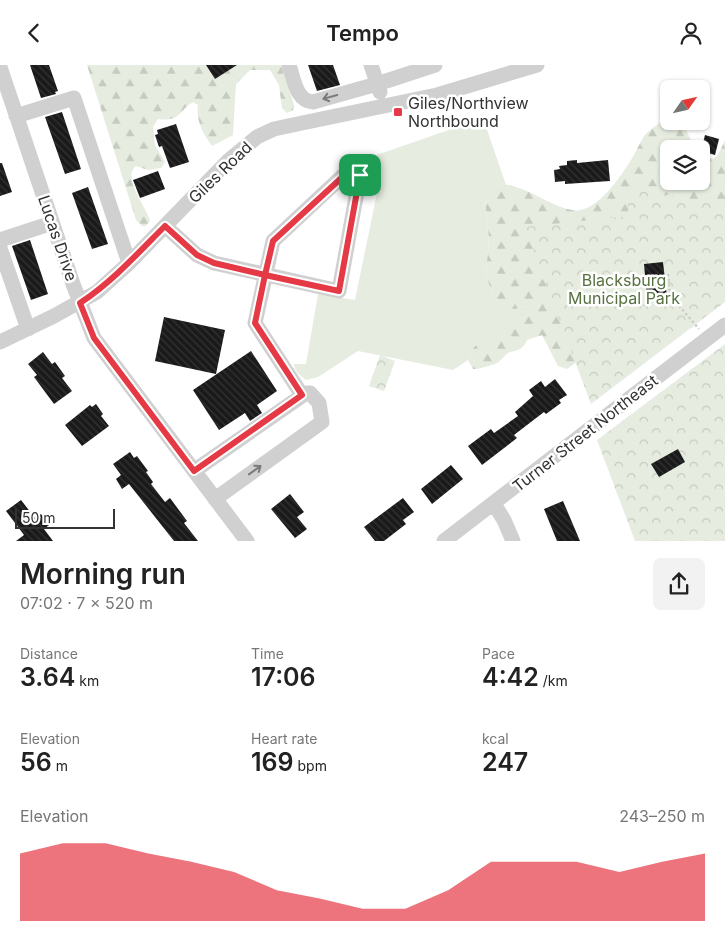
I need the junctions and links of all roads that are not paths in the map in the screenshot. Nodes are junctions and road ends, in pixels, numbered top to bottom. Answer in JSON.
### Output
{"nodes":[{"id":1,"x":289,"y":65,"type":"edge"},
{"id":2,"x":371,"y":65,"type":"edge"},
{"id":3,"x":435,"y":65,"type":"edge"},
{"id":4,"x":537,"y":65,"type":"edge"},
{"id":5,"x":0,"y":67,"type":"edge"},
{"id":6,"x":377,"y":84,"type":"junction"},
{"id":7,"x":384,"y":106,"type":"junction"},
{"id":8,"x":16,"y":116,"type":"junction"},
{"id":9,"x":52,"y":223,"type":"junction"},
{"id":10,"x":165,"y":226,"type":"junction"},
{"id":11,"x":0,"y":240,"type":"edge"},
{"id":12,"x":0,"y":248,"type":"edge"},
{"id":13,"x":129,"y":263,"type":"junction"},
{"id":14,"x":265,"y":275,"type":"junction"},
{"id":15,"x":80,"y":303,"type":"junction"},
{"id":16,"x":725,"y":325,"type":"edge"},
{"id":17,"x":28,"y":329,"type":"junction"},
{"id":18,"x":0,"y":342,"type":"edge"},
{"id":19,"x":302,"y":395,"type":"junction"},
{"id":20,"x":194,"y":471,"type":"junction"},
{"id":21,"x":215,"y":499,"type":"junction"},
{"id":22,"x":494,"y":504,"type":"junction"},
{"id":23,"x":247,"y":541,"type":"edge"},
{"id":24,"x":444,"y":541,"type":"edge"},
{"id":25,"x":513,"y":541,"type":"edge"}],
"edges":[{"from":6,"to":1,"type":"street","one_way":true},
{"from":2,"to":6,"type":"street"},
{"from":3,"to":6,"type":"street"},
{"from":4,"to":7,"type":"street","name":"Giles Road"},
{"from":5,"to":8,"type":"street","name":"Lucas Drive"},
{"from":6,"to":7,"type":"street"},
{"from":7,"to":10,"type":"street","name":"Giles Road"},
{"from":8,"to":9,"type":"street","name":"Lucas Drive"},
{"from":8,"to":13,"type":"street"},
{"from":9,"to":11,"type":"street"},
{"from":9,"to":15,"type":"street","name":"Lucas Drive"},
{"from":10,"to":13,"type":"street","name":"Giles Road"},
{"from":10,"to":14,"type":"street"},
{"from":12,"to":17,"type":"street"},
{"from":13,"to":15,"type":"street","name":"Giles Road"},
{"from":14,"to":14,"type":"street"},
{"from":14,"to":19,"type":"street"},
{"from":15,"to":17,"type":"street","name":"Giles Road"},
{"from":15,"to":20,"type":"street","name":"Lucas Drive"},
{"from":16,"to":22,"type":"street","name":"Turner Street Northeast"},
{"from":17,"to":18,"type":"street","name":"Giles Road"},
{"from":19,"to":20,"type":"street"},
{"from":21,"to":19,"type":"street","one_way":true},
{"from":20,"to":21,"type":"street","name":"Lucas Drive"},
{"from":21,"to":23,"type":"street","name":"Lucas Drive"},
{"from":22,"to":24,"type":"street","name":"Turner Street Northeast"},
{"from":22,"to":25,"type":"street"}]}
